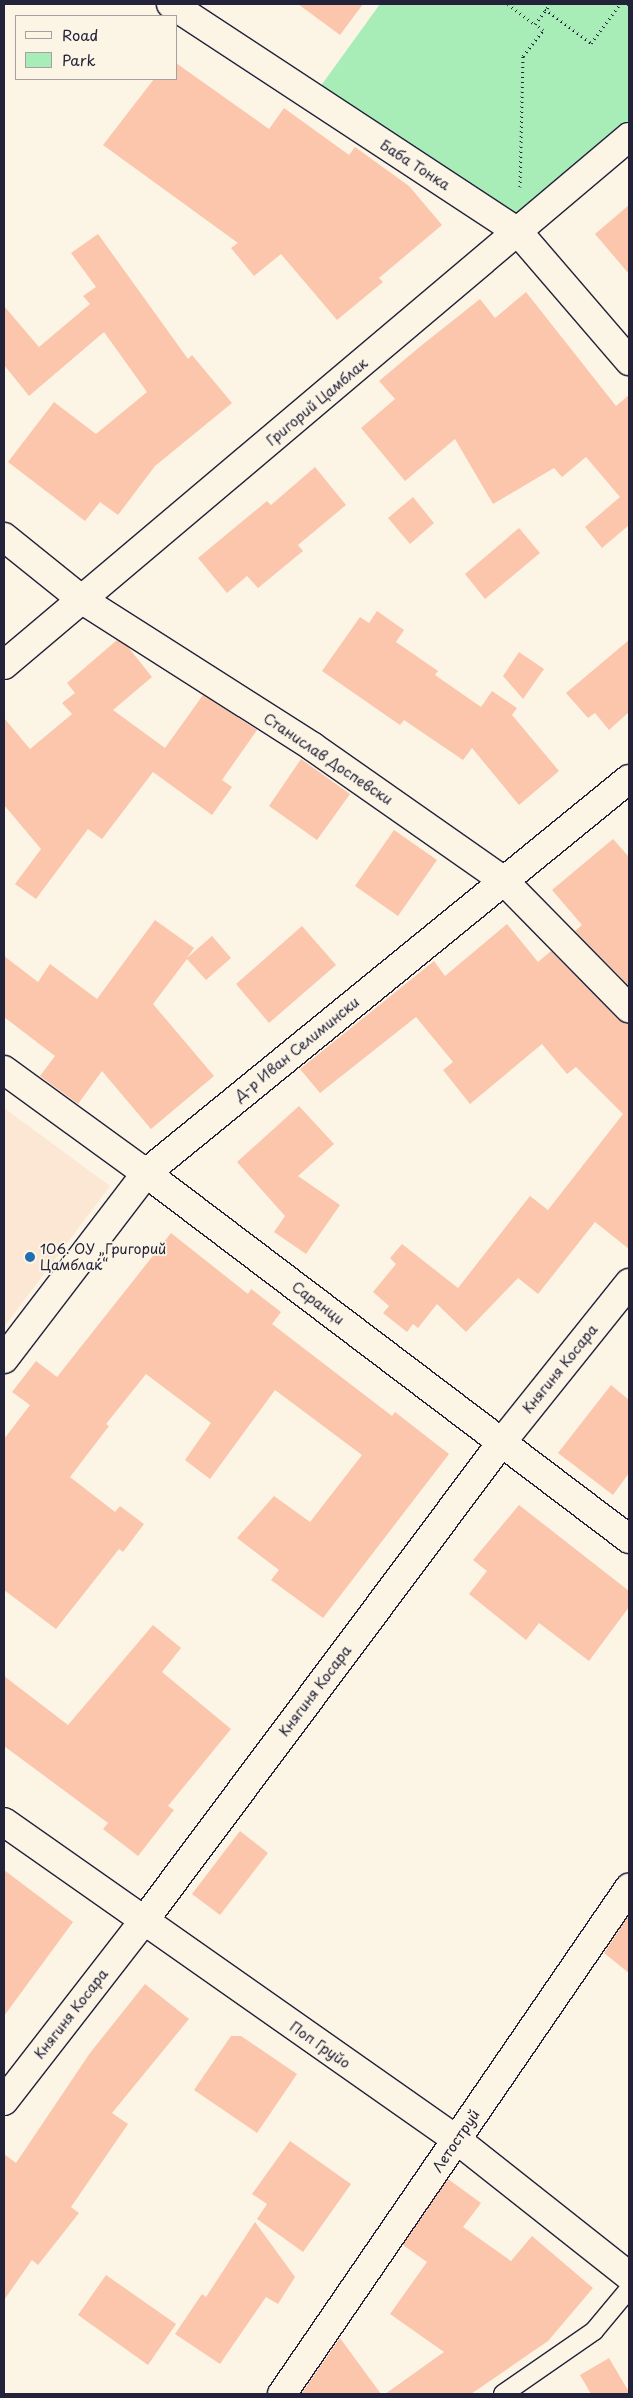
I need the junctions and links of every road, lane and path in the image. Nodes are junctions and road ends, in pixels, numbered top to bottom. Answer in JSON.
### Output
{"nodes":[{"id":1,"x":171,"y":4,"type":"edge"},
{"id":2,"x":508,"y":4,"type":"edge"},
{"id":3,"x":550,"y":4,"type":"edge"},
{"id":4,"x":620,"y":4,"type":"edge"},
{"id":5,"x":545,"y":9,"type":"junction"},
{"id":6,"x":535,"y":24,"type":"junction"},
{"id":7,"x":629,"y":137,"type":"edge"},
{"id":8,"x":519,"y":233,"type":"junction"},
{"id":9,"x":629,"y":361,"type":"edge"},
{"id":10,"x":4,"y":537,"type":"edge"},
{"id":11,"x":81,"y":599,"type":"junction"},
{"id":12,"x":4,"y":665,"type":"edge"},
{"id":13,"x":629,"y":779,"type":"edge"},
{"id":14,"x":503,"y":880,"type":"junction"},
{"id":15,"x":629,"y":1008,"type":"edge"},
{"id":16,"x":4,"y":1070,"type":"edge"},
{"id":17,"x":146,"y":1173,"type":"junction"},
{"id":18,"x":629,"y":1283,"type":"edge"},
{"id":19,"x":4,"y":1359,"type":"edge"},
{"id":20,"x":501,"y":1443,"type":"junction"},
{"id":21,"x":629,"y":1539,"type":"edge"},
{"id":22,"x":4,"y":1822,"type":"edge"},
{"id":23,"x":629,"y":1888,"type":"edge"},
{"id":24,"x":143,"y":1922,"type":"junction"},
{"id":25,"x":4,"y":2101,"type":"edge"},
{"id":26,"x":456,"y":2140,"type":"junction"},
{"id":27,"x":629,"y":2276,"type":"edge"},
{"id":28,"x":629,"y":2289,"type":"edge"},
{"id":29,"x":282,"y":2394,"type":"edge"},
{"id":30,"x":503,"y":2394,"type":"edge"}],
"edges":[{"from":1,"to":8,"type":"street","name":"Баба Тонка"},
{"from":2,"to":6,"type":"path"},
{"from":3,"to":5,"type":"path"},
{"from":4,"to":5,"type":"path"},
{"from":5,"to":6,"type":"path"},
{"from":6,"to":8,"type":"path"},
{"from":7,"to":8,"type":"street","name":"Григорий Цамблак"},
{"from":8,"to":9,"type":"street","name":"Баба Тонка"},
{"from":8,"to":11,"type":"street","name":"Григорий Цамблак"},
{"from":10,"to":11,"type":"street","name":"Станислав Доспевски"},
{"from":11,"to":12,"type":"street","name":"Григорий Цамблак"},
{"from":11,"to":14,"type":"street","name":"Станислав Доспевски"},
{"from":13,"to":14,"type":"street","name":"Д-р Иван Селимински"},
{"from":14,"to":15,"type":"street","name":"Станислав Доспевски"},
{"from":14,"to":17,"type":"street","name":"Д-р Иван Селимински"},
{"from":16,"to":17,"type":"street","name":"Саранци"},
{"from":17,"to":19,"type":"street","name":"Д-р Иван Селимински"},
{"from":17,"to":20,"type":"street","name":"Саранци"},
{"from":18,"to":20,"type":"street","name":"Княгиня Косара"},
{"from":20,"to":21,"type":"street","name":"Саранци"},
{"from":20,"to":24,"type":"street","name":"Княгиня Косара"},
{"from":22,"to":24,"type":"street","name":"Поп Груйо"},
{"from":23,"to":26,"type":"street","name":"Летоструй"},
{"from":24,"to":25,"type":"street","name":"Княгиня Косара"},
{"from":24,"to":26,"type":"street","name":"Поп Груйо"},
{"from":26,"to":27,"type":"street","name":"Поп Груйо"},
{"from":26,"to":29,"type":"street","name":"Летоструй"},
{"from":28,"to":30,"type":"lane"}]}
